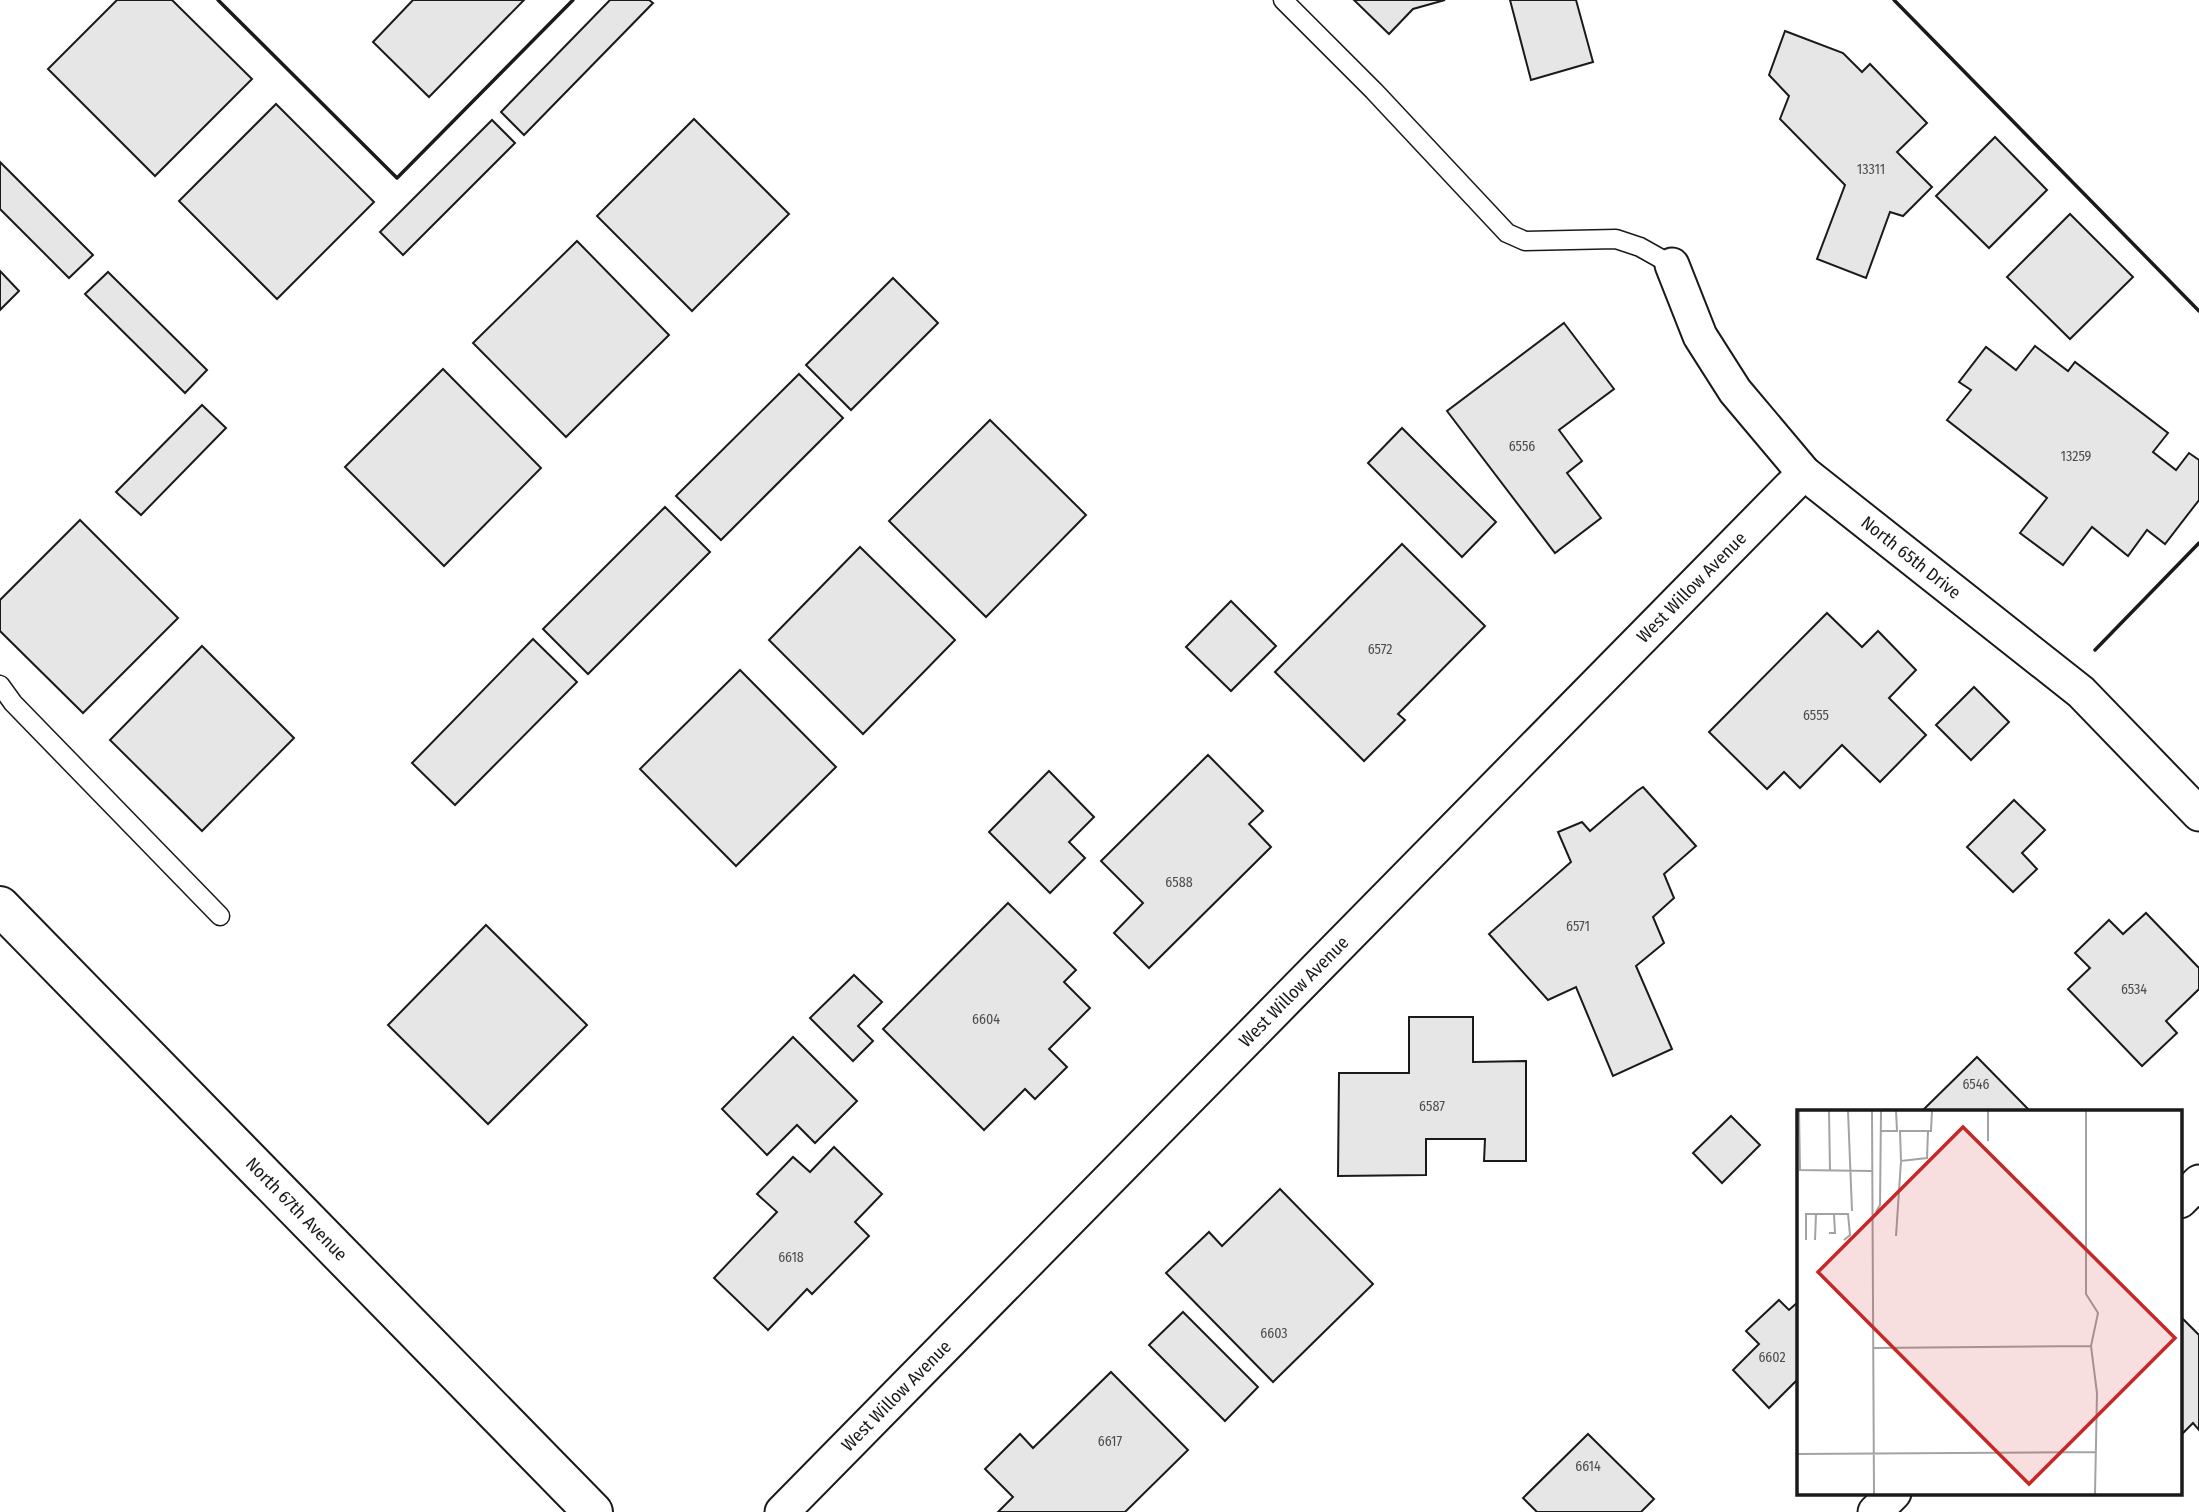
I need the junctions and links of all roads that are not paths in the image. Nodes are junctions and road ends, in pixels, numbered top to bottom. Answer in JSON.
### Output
{"nodes":[{"id":1,"x":1283,"y":0,"type":"edge"},
{"id":2,"x":1672,"y":265,"type":"joint"},
{"id":3,"x":1804,"y":472,"type":"junction"},
{"id":4,"x":0,"y":685,"type":"edge"},
{"id":5,"x":2199,"y":814,"type":"edge"},
{"id":6,"x":0,"y":906,"type":"edge"},
{"id":7,"x":220,"y":916,"type":"dead end"},
{"id":8,"x":2199,"y":1181,"type":"edge"},
{"id":9,"x":2182,"y":1199,"type":"edge"},
{"id":10,"x":1893,"y":1494,"type":"edge"},
{"id":11,"x":593,"y":1512,"type":"edge"},
{"id":12,"x":782,"y":1512,"type":"edge"},
{"id":13,"x":1875,"y":1512,"type":"edge"}],
"edges":[{"from":1,"to":2,"type":"lane"},
{"from":2,"to":3,"type":"street","name":"North 65th Drive"},
{"from":3,"to":5,"type":"street","name":"North 65th Drive"},
{"from":3,"to":12,"type":"street","name":"West Willow Avenue"},
{"from":4,"to":7,"type":"lane"},
{"from":6,"to":11,"type":"main road","name":"North 67th Avenue"},
{"from":8,"to":9,"type":"street"},
{"from":10,"to":13,"type":"street"}]}
